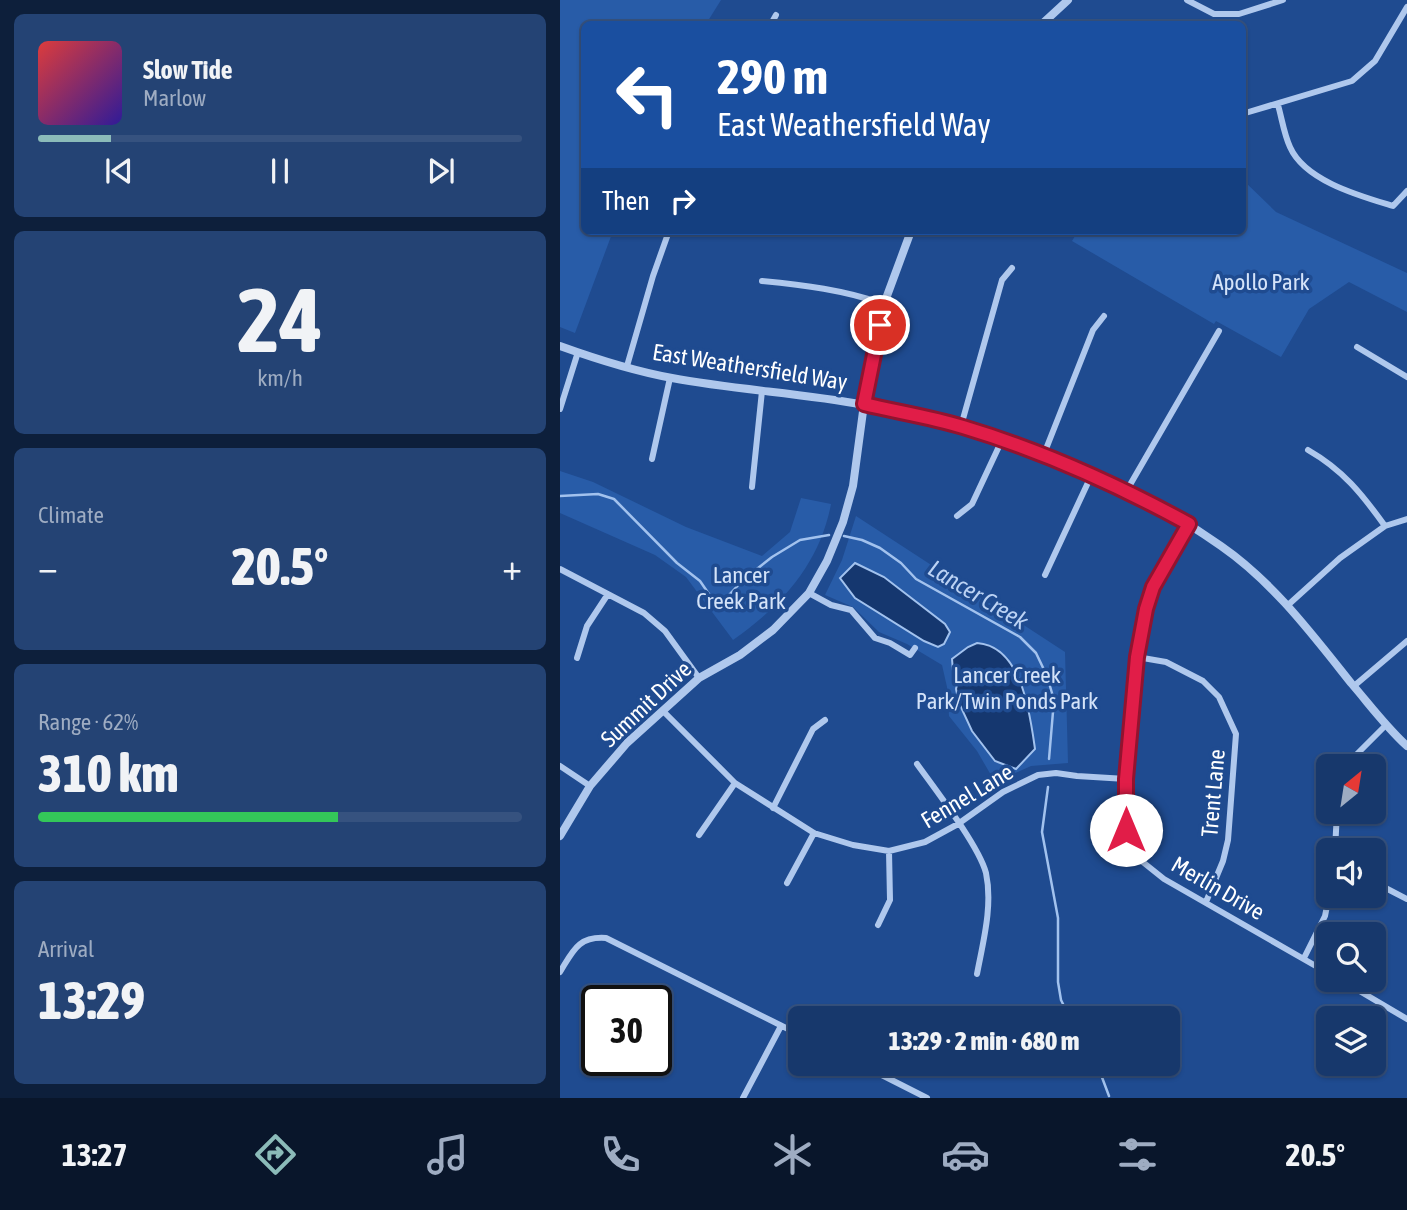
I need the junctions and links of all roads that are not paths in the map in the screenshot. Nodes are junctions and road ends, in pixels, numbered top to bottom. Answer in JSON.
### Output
{"nodes":[{"id":1,"x":1068,"y":0,"type":"edge"},
{"id":2,"x":1187,"y":0,"type":"edge"},
{"id":3,"x":1283,"y":0,"type":"edge"},
{"id":4,"x":1407,"y":7,"type":"edge"},
{"id":5,"x":776,"y":15,"type":"dead end"},
{"id":6,"x":773,"y":21,"type":"edge"},
{"id":7,"x":1045,"y":21,"type":"edge"},
{"id":8,"x":1278,"y":105,"type":"junction"},
{"id":9,"x":1246,"y":113,"type":"edge"},
{"id":10,"x":1407,"y":191,"type":"edge"},
{"id":11,"x":668,"y":235,"type":"edge"},
{"id":12,"x":910,"y":235,"type":"edge"},
{"id":13,"x":1012,"y":268,"type":"dead end"},
{"id":14,"x":762,"y":281,"type":"dead end"},
{"id":15,"x":884,"y":304,"type":"junction"},
{"id":16,"x":1104,"y":316,"type":"dead end"},
{"id":17,"x":1219,"y":331,"type":"dead end"},
{"id":18,"x":560,"y":345,"type":"edge"},
{"id":19,"x":1357,"y":347,"type":"dead end"},
{"id":20,"x":578,"y":352,"type":"junction"},
{"id":21,"x":627,"y":366,"type":"junction"},
{"id":22,"x":670,"y":377,"type":"junction"},
{"id":23,"x":1407,"y":377,"type":"edge"},
{"id":24,"x":762,"y":391,"type":"junction"},
{"id":25,"x":864,"y":404,"type":"junction"},
{"id":26,"x":560,"y":409,"type":"edge"},
{"id":27,"x":961,"y":426,"type":"junction"},
{"id":28,"x":1002,"y":440,"type":"junction"},
{"id":29,"x":1308,"y":450,"type":"dead end"},
{"id":30,"x":1044,"y":454,"type":"junction"},
{"id":31,"x":652,"y":459,"type":"dead end"},
{"id":32,"x":1092,"y":474,"type":"junction"},
{"id":33,"x":752,"y":487,"type":"dead end"},
{"id":34,"x":1127,"y":490,"type":"junction"},
{"id":35,"x":957,"y":516,"type":"dead end"},
{"id":36,"x":1407,"y":519,"type":"edge"},
{"id":37,"x":1189,"y":524,"type":"junction"},
{"id":38,"x":1385,"y":526,"type":"junction"},
{"id":39,"x":560,"y":569,"type":"edge"},
{"id":40,"x":1045,"y":575,"type":"dead end"},
{"id":41,"x":608,"y":593,"type":"junction"},
{"id":42,"x":809,"y":593,"type":"junction"},
{"id":43,"x":1288,"y":605,"type":"junction"},
{"id":44,"x":1407,"y":641,"type":"edge"},
{"id":45,"x":915,"y":648,"type":"dead end"},
{"id":46,"x":577,"y":657,"type":"dead end"},
{"id":47,"x":1137,"y":657,"type":"junction"},
{"id":48,"x":699,"y":678,"type":"junction"},
{"id":49,"x":1354,"y":686,"type":"junction"},
{"id":50,"x":663,"y":711,"type":"junction"},
{"id":51,"x":825,"y":720,"type":"dead end"},
{"id":52,"x":1385,"y":726,"type":"junction"},
{"id":53,"x":1407,"y":746,"type":"edge"},
{"id":54,"x":1357,"y":754,"type":"edge"},
{"id":55,"x":917,"y":764,"type":"dead end"},
{"id":56,"x":560,"y":766,"type":"edge"},
{"id":57,"x":1126,"y":779,"type":"junction"},
{"id":58,"x":735,"y":783,"type":"junction"},
{"id":59,"x":590,"y":786,"type":"junction"},
{"id":60,"x":773,"y":808,"type":"junction"},
{"id":61,"x":958,"y":824,"type":"junction"},
{"id":62,"x":814,"y":833,"type":"junction"},
{"id":63,"x":699,"y":835,"type":"dead end"},
{"id":64,"x":560,"y":836,"type":"edge"},
{"id":65,"x":889,"y":850,"type":"junction"},
{"id":66,"x":787,"y":883,"type":"dead end"},
{"id":67,"x":1386,"y":888,"type":"edge"},
{"id":68,"x":1407,"y":899,"type":"edge"},
{"id":69,"x":1206,"y":902,"type":"junction"},
{"id":70,"x":1327,"y":908,"type":"edge"},
{"id":71,"x":878,"y":925,"type":"dead end"},
{"id":72,"x":1304,"y":958,"type":"junction"},
{"id":73,"x":1316,"y":966,"type":"edge"},
{"id":74,"x":560,"y":972,"type":"edge"},
{"id":75,"x":978,"y":974,"type":"dead end"},
{"id":76,"x":1361,"y":992,"type":"edge"},
{"id":77,"x":1407,"y":1019,"type":"edge"},
{"id":78,"x":781,"y":1026,"type":"junction"},
{"id":79,"x":788,"y":1029,"type":"edge"},
{"id":80,"x":884,"y":1076,"type":"edge"},
{"id":81,"x":743,"y":1098,"type":"edge"},
{"id":82,"x":927,"y":1098,"type":"edge"}],
"edges":[{"from":1,"to":7,"type":"street"},
{"from":2,"to":3,"type":"street"},
{"from":4,"to":8,"type":"street"},
{"from":5,"to":6,"type":"street"},
{"from":8,"to":9,"type":"street"},
{"from":8,"to":10,"type":"street"},
{"from":11,"to":21,"type":"street"},
{"from":12,"to":15,"type":"street","name":"Summit Drive"},
{"from":13,"to":27,"type":"street"},
{"from":14,"to":15,"type":"street"},
{"from":15,"to":25,"type":"street","name":"Summit Drive"},
{"from":16,"to":30,"type":"street"},
{"from":17,"to":34,"type":"street"},
{"from":18,"to":20,"type":"street","name":"East Weathersfield Way"},
{"from":19,"to":23,"type":"street"},
{"from":20,"to":21,"type":"street","name":"East Weathersfield Way"},
{"from":20,"to":26,"type":"street"},
{"from":21,"to":22,"type":"street","name":"East Weathersfield Way"},
{"from":22,"to":24,"type":"street","name":"East Weathersfield Way"},
{"from":22,"to":31,"type":"street"},
{"from":24,"to":25,"type":"street","name":"East Weathersfield Way"},
{"from":24,"to":33,"type":"street"},
{"from":25,"to":27,"type":"street","name":"East Weathersfield Way"},
{"from":25,"to":42,"type":"street","name":"Summit Drive"},
{"from":27,"to":28,"type":"street","name":"East Weathersfield Way"},
{"from":28,"to":30,"type":"street","name":"East Weathersfield Way"},
{"from":28,"to":35,"type":"street"},
{"from":29,"to":38,"type":"street"},
{"from":30,"to":32,"type":"street","name":"East Weathersfield Way"},
{"from":32,"to":34,"type":"street","name":"East Weathersfield Way"},
{"from":32,"to":40,"type":"street"},
{"from":34,"to":37,"type":"street","name":"East Weathersfield Way"},
{"from":36,"to":38,"type":"street"},
{"from":37,"to":43,"type":"street","name":"East Weathersfield Way"},
{"from":37,"to":47,"type":"street","name":"Merlin Drive"},
{"from":38,"to":43,"type":"street"},
{"from":39,"to":41,"type":"street"},
{"from":41,"to":46,"type":"street"},
{"from":41,"to":48,"type":"street"},
{"from":42,"to":45,"type":"street"},
{"from":42,"to":48,"type":"street","name":"Summit Drive"},
{"from":43,"to":49,"type":"street","name":"East Weathersfield Way"},
{"from":44,"to":49,"type":"street"},
{"from":47,"to":57,"type":"street","name":"Merlin Drive"},
{"from":47,"to":69,"type":"street","name":"Trent Lane"},
{"from":48,"to":50,"type":"street","name":"Summit Drive"},
{"from":49,"to":52,"type":"street","name":"East Weathersfield Way"},
{"from":50,"to":58,"type":"street","name":"Fennel Lane"},
{"from":50,"to":59,"type":"street","name":"Summit Drive"},
{"from":51,"to":60,"type":"street"},
{"from":52,"to":53,"type":"street","name":"East Weathersfield Way"},
{"from":52,"to":54,"type":"street"},
{"from":55,"to":61,"type":"street"},
{"from":56,"to":59,"type":"street"},
{"from":57,"to":61,"type":"street","name":"Fennel Lane"},
{"from":57,"to":69,"type":"street","name":"Merlin Drive"},
{"from":58,"to":60,"type":"street","name":"Fennel Lane"},
{"from":58,"to":63,"type":"street"},
{"from":59,"to":64,"type":"street","name":"Summit Drive"},
{"from":60,"to":62,"type":"street","name":"Fennel Lane"},
{"from":61,"to":65,"type":"street","name":"Fennel Lane"},
{"from":61,"to":75,"type":"street"},
{"from":62,"to":65,"type":"street","name":"Fennel Lane"},
{"from":62,"to":66,"type":"street"},
{"from":65,"to":71,"type":"street"},
{"from":67,"to":68,"type":"street"},
{"from":69,"to":72,"type":"street","name":"Merlin Drive"},
{"from":70,"to":72,"type":"street"},
{"from":72,"to":73,"type":"street","name":"Merlin Drive"},
{"from":74,"to":78,"type":"street"},
{"from":76,"to":77,"type":"street"},
{"from":78,"to":79,"type":"street"},
{"from":78,"to":81,"type":"street"},
{"from":80,"to":82,"type":"street"}]}
